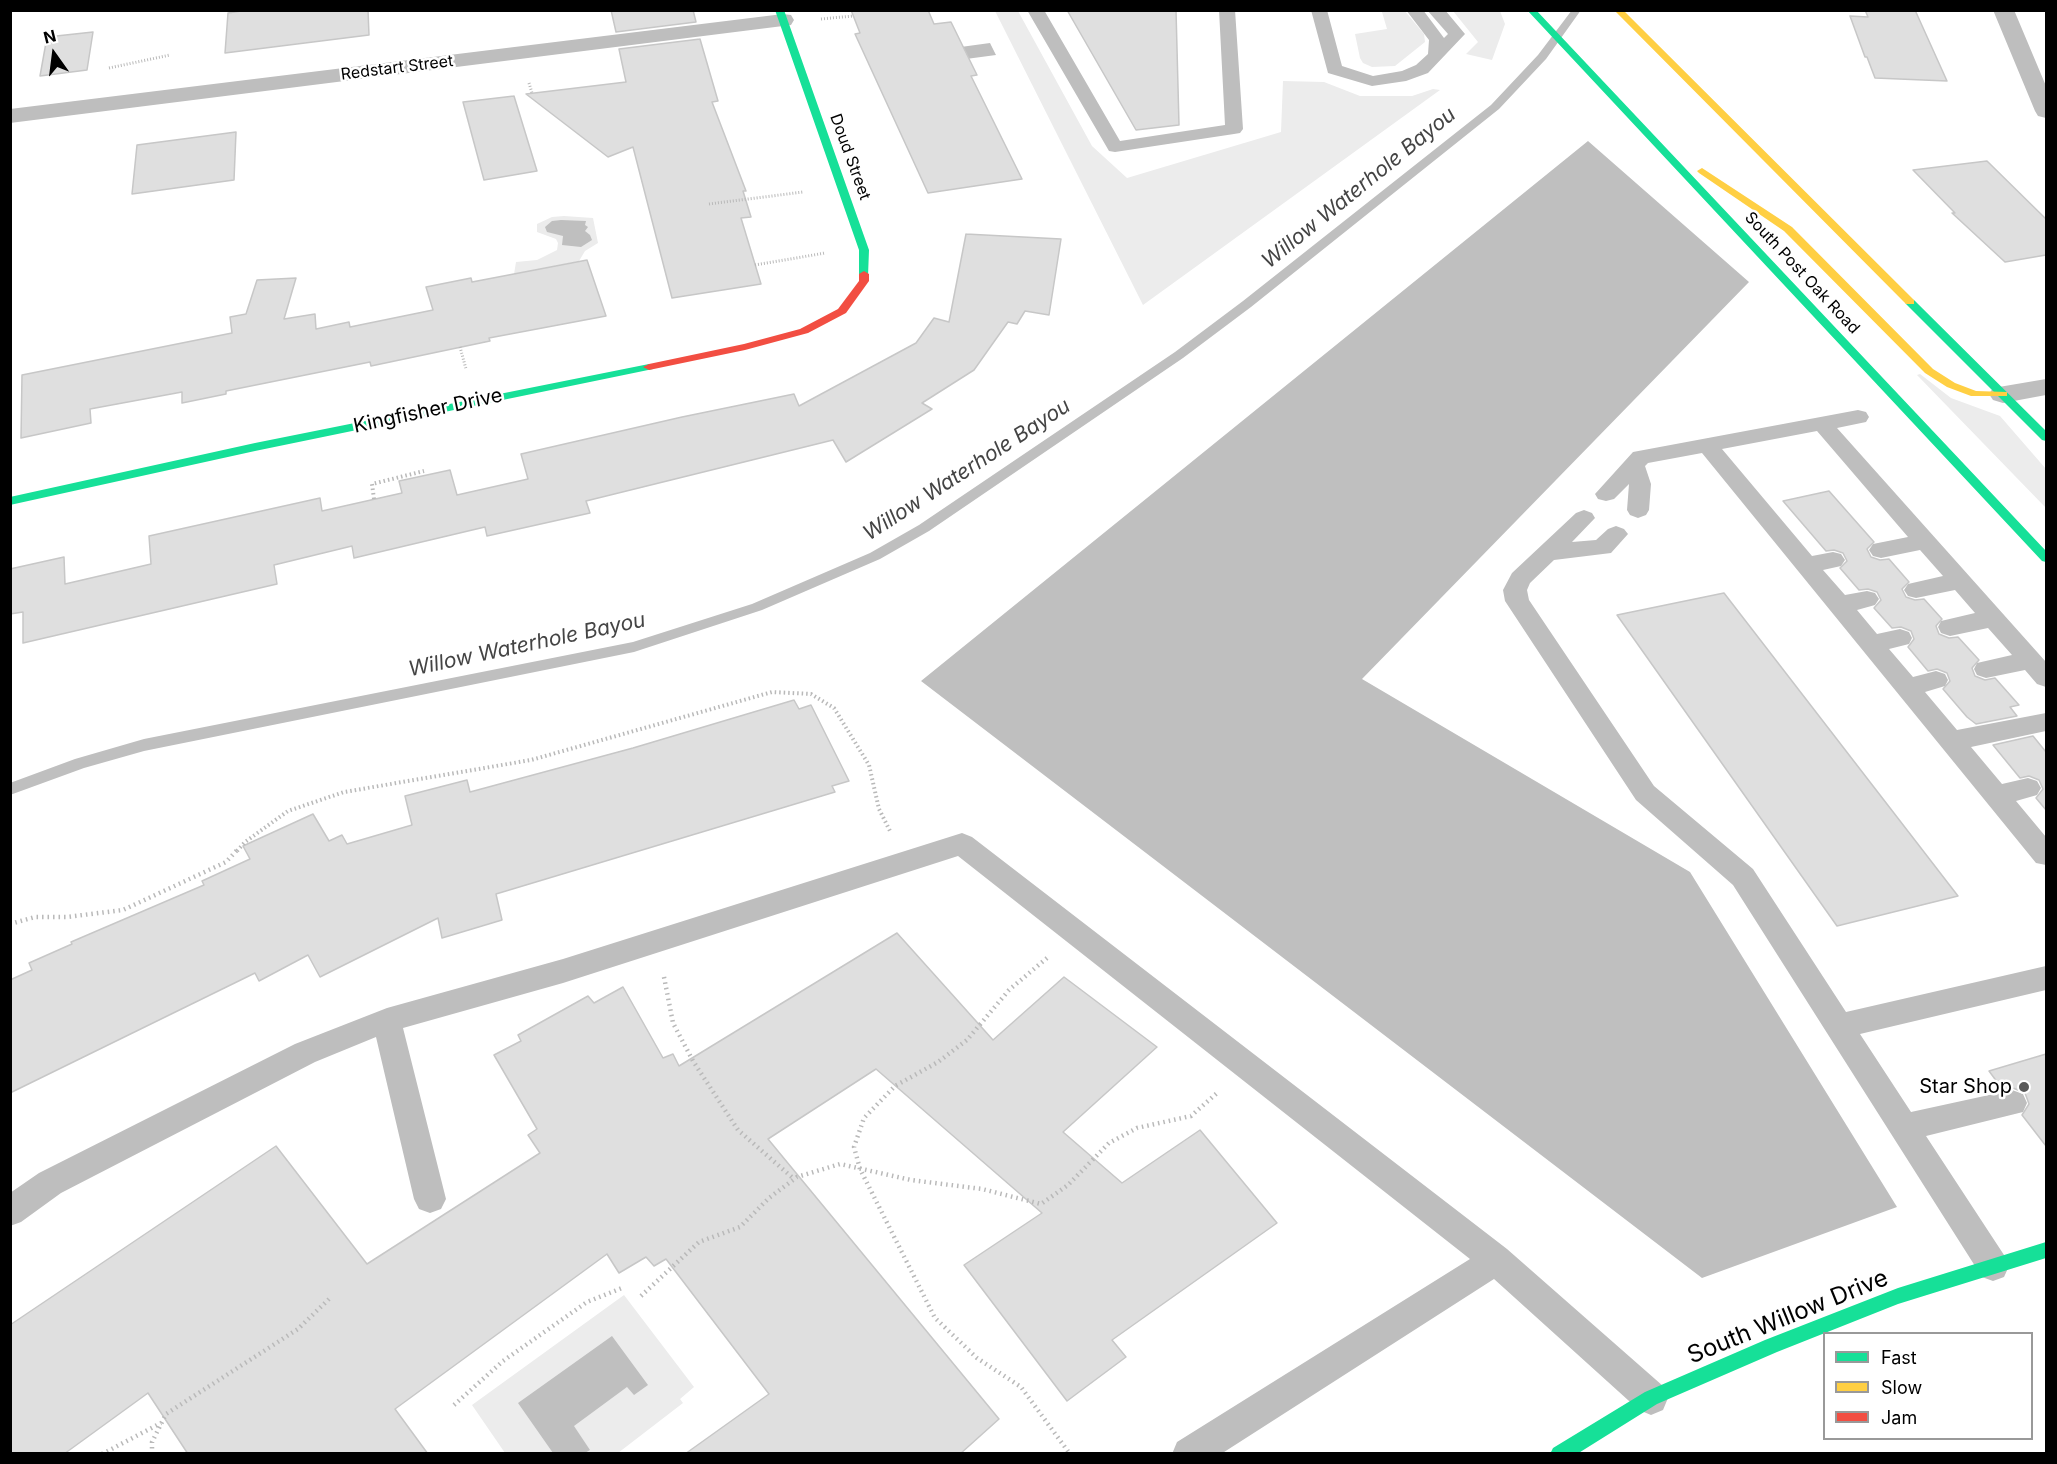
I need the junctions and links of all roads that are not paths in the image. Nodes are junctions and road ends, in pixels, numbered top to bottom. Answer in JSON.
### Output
{"nodes":[{"id":1,"x":1035,"y":10,"type":"edge"},
{"id":2,"x":1227,"y":10,"type":"edge"},
{"id":3,"x":1319,"y":10,"type":"edge"},
{"id":4,"x":1414,"y":10,"type":"edge"},
{"id":5,"x":1435,"y":10,"type":"edge"},
{"id":6,"x":1531,"y":10,"type":"edge"},
{"id":7,"x":1618,"y":10,"type":"edge"},
{"id":8,"x":2003,"y":10,"type":"edge"},
{"id":9,"x":781,"y":15,"type":"edge"},
{"id":10,"x":1437,"y":55,"type":"junction"},
{"id":11,"x":2022,"y":57,"type":"junction"},
{"id":12,"x":2046,"y":58,"type":"edge"},
{"id":13,"x":2046,"y":111,"type":"edge"},
{"id":14,"x":10,"y":116,"type":"edge"},
{"id":15,"x":1655,"y":140,"type":"junction"},
{"id":16,"x":842,"y":311,"type":"joint"},
{"id":17,"x":2046,"y":387,"type":"edge"},
{"id":18,"x":2003,"y":394,"type":"junction"},
{"id":19,"x":1858,"y":417,"type":"dead end"},
{"id":20,"x":1821,"y":423,"type":"junction"},
{"id":21,"x":2046,"y":437,"type":"edge"},
{"id":22,"x":1707,"y":445,"type":"junction"},
{"id":23,"x":1634,"y":465,"type":"junction"},
{"id":24,"x":1606,"y":494,"type":"dead end"},
{"id":25,"x":10,"y":501,"type":"edge"},
{"id":26,"x":1638,"y":510,"type":"dead end"},
{"id":27,"x":1584,"y":518,"type":"dead end"},
{"id":28,"x":1616,"y":534,"type":"dead end"},
{"id":29,"x":1925,"y":541,"type":"junction"},
{"id":30,"x":1881,"y":550,"type":"dead end"},
{"id":31,"x":1547,"y":553,"type":"junction"},
{"id":32,"x":2046,"y":558,"type":"edge"},
{"id":33,"x":1833,"y":560,"type":"dead end"},
{"id":34,"x":1806,"y":565,"type":"junction"},
{"id":35,"x":1960,"y":581,"type":"junction"},
{"id":36,"x":1916,"y":590,"type":"dead end"},
{"id":37,"x":1867,"y":599,"type":"dead end"},
{"id":38,"x":1839,"y":604,"type":"junction"},
{"id":39,"x":1994,"y":618,"type":"junction"},
{"id":40,"x":1950,"y":627,"type":"dead end"},
{"id":41,"x":1900,"y":638,"type":"dead end"},
{"id":42,"x":1871,"y":644,"type":"junction"},
{"id":43,"x":1986,"y":669,"type":"dead end"},
{"id":44,"x":2038,"y":669,"type":"edge"},
{"id":45,"x":1936,"y":680,"type":"dead end"},
{"id":46,"x":1907,"y":687,"type":"junction"},
{"id":47,"x":2046,"y":722,"type":"edge"},
{"id":48,"x":1951,"y":741,"type":"junction"},
{"id":49,"x":2028,"y":788,"type":"dead end"},
{"id":50,"x":1996,"y":795,"type":"junction"},
{"id":51,"x":2046,"y":853,"type":"edge"},
{"id":52,"x":2046,"y":978,"type":"edge"},
{"id":53,"x":387,"y":1020,"type":"junction"},
{"id":54,"x":1839,"y":1026,"type":"junction"},
{"id":55,"x":2013,"y":1103,"type":"dead end"},
{"id":56,"x":1904,"y":1127,"type":"junction"},
{"id":57,"x":430,"y":1199,"type":"dead end"},
{"id":58,"x":10,"y":1212,"type":"edge"},
{"id":59,"x":2046,"y":1250,"type":"edge"},
{"id":60,"x":1496,"y":1260,"type":"junction"},
{"id":61,"x":1993,"y":1266,"type":"junction"},
{"id":62,"x":1651,"y":1398,"type":"junction"},
{"id":63,"x":1189,"y":1454,"type":"edge"},
{"id":64,"x":1559,"y":1454,"type":"edge"}],
"edges":[{"from":1,"to":2,"type":"lane"},
{"from":3,"to":10,"type":"lane"},
{"from":4,"to":10,"type":"lane"},
{"from":5,"to":10,"type":"lane"},
{"from":6,"to":15,"type":"main road","name":"South Post Oak Road"},
{"from":7,"to":18,"type":"main road"},
{"from":8,"to":11,"type":"street"},
{"from":9,"to":14,"type":"street","name":"Redstart Street"},
{"from":9,"to":16,"type":"main road","name":"Doud Street"},
{"from":11,"to":12,"type":"street"},
{"from":11,"to":13,"type":"street"},
{"from":15,"to":18,"type":"main road"},
{"from":15,"to":32,"type":"main road","name":"South Post Oak Road"},
{"from":16,"to":25,"type":"main road","name":"Kingfisher Drive"},
{"from":17,"to":18,"type":"street"},
{"from":18,"to":21,"type":"main road"},
{"from":19,"to":20,"type":"lane"},
{"from":20,"to":22,"type":"lane"},
{"from":20,"to":29,"type":"lane"},
{"from":22,"to":23,"type":"lane"},
{"from":22,"to":34,"type":"lane"},
{"from":23,"to":24,"type":"lane"},
{"from":23,"to":26,"type":"lane"},
{"from":27,"to":31,"type":"lane"},
{"from":28,"to":31,"type":"lane"},
{"from":29,"to":30,"type":"lane"},
{"from":29,"to":35,"type":"lane"},
{"from":31,"to":54,"type":"lane"},
{"from":33,"to":34,"type":"lane"},
{"from":34,"to":38,"type":"lane"},
{"from":35,"to":36,"type":"lane"},
{"from":35,"to":39,"type":"lane"},
{"from":37,"to":38,"type":"lane"},
{"from":38,"to":42,"type":"lane"},
{"from":39,"to":40,"type":"lane"},
{"from":39,"to":44,"type":"lane"},
{"from":41,"to":42,"type":"lane"},
{"from":42,"to":46,"type":"lane"},
{"from":43,"to":44,"type":"lane"},
{"from":45,"to":46,"type":"lane"},
{"from":46,"to":48,"type":"lane"},
{"from":47,"to":48,"type":"lane"},
{"from":48,"to":50,"type":"lane"},
{"from":49,"to":50,"type":"lane"},
{"from":50,"to":51,"type":"lane"},
{"from":52,"to":54,"type":"lane"},
{"from":53,"to":57,"type":"lane"},
{"from":53,"to":58,"type":"lane"},
{"from":53,"to":60,"type":"lane"},
{"from":54,"to":56,"type":"lane"},
{"from":55,"to":56,"type":"lane"},
{"from":56,"to":61,"type":"lane"},
{"from":59,"to":61,"type":"main road","name":"South Willow Drive"},
{"from":60,"to":62,"type":"lane"},
{"from":60,"to":63,"type":"lane"},
{"from":61,"to":62,"type":"main road","name":"South Willow Drive"},
{"from":62,"to":64,"type":"main road","name":"South Willow Drive"}]}
